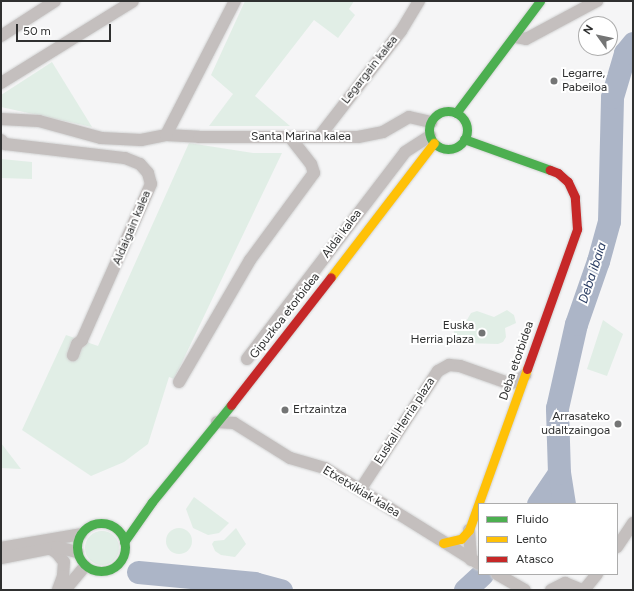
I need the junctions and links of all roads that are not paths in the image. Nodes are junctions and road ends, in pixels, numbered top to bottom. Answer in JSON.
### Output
{"nodes":[{"id":1,"x":55,"y":1,"type":"edge"},
{"id":2,"x":133,"y":1,"type":"edge"},
{"id":3,"x":235,"y":1,"type":"edge"},
{"id":4,"x":419,"y":1,"type":"edge"},
{"id":5,"x":540,"y":1,"type":"edge"},
{"id":6,"x":598,"y":1,"type":"edge"},
{"id":7,"x":1,"y":36,"type":"edge"},
{"id":8,"x":516,"y":37,"type":"junction"},
{"id":9,"x":1,"y":83,"type":"edge"},
{"id":10,"x":456,"y":113,"type":"junction"},
{"id":11,"x":1,"y":118,"type":"edge"},
{"id":12,"x":431,"y":122,"type":"junction"},
{"id":13,"x":78,"y":131,"type":"junction"},
{"id":14,"x":166,"y":135,"type":"junction"},
{"id":15,"x":290,"y":137,"type":"junction"},
{"id":16,"x":318,"y":137,"type":"junction"},
{"id":17,"x":464,"y":139,"type":"junction"},
{"id":18,"x":1,"y":140,"type":"edge"},
{"id":19,"x":432,"y":140,"type":"junction"},
{"id":20,"x":72,"y":151,"type":"junction"},
{"id":21,"x":73,"y":355,"type":"dead end"},
{"id":22,"x":247,"y":359,"type":"dead end"},
{"id":23,"x":526,"y":375,"type":"junction"},
{"id":24,"x":179,"y":382,"type":"dead end"},
{"id":25,"x":508,"y":383,"type":"junction"},
{"id":26,"x":516,"y":401,"type":"junction"},
{"id":27,"x":217,"y":422,"type":"junction"},
{"id":28,"x":360,"y":490,"type":"junction"},
{"id":29,"x":152,"y":502,"type":"junction"},
{"id":30,"x":479,"y":503,"type":"edge"},
{"id":31,"x":478,"y":505,"type":"edge"},
{"id":32,"x":633,"y":523,"type":"edge"},
{"id":33,"x":111,"y":525,"type":"junction"},
{"id":34,"x":469,"y":530,"type":"junction"},
{"id":35,"x":81,"y":534,"type":"junction"},
{"id":36,"x":124,"y":542,"type":"junction"},
{"id":37,"x":443,"y":543,"type":"junction"},
{"id":38,"x":618,"y":546,"type":"edge"},
{"id":39,"x":1,"y":548,"type":"edge"},
{"id":40,"x":49,"y":548,"type":"junction"},
{"id":41,"x":77,"y":552,"type":"junction"},
{"id":42,"x":1,"y":558,"type":"edge"},
{"id":43,"x":475,"y":562,"type":"edge"},
{"id":44,"x":85,"y":566,"type":"junction"},
{"id":45,"x":500,"y":575,"type":"edge"},
{"id":46,"x":596,"y":575,"type":"edge"},
{"id":47,"x":58,"y":590,"type":"edge"},
{"id":48,"x":65,"y":590,"type":"edge"},
{"id":49,"x":524,"y":590,"type":"edge"},
{"id":50,"x":551,"y":590,"type":"edge"},
{"id":51,"x":583,"y":590,"type":"edge"}],
"edges":[{"from":1,"to":7,"type":"street"},
{"from":2,"to":9,"type":"street"},
{"from":3,"to":14,"type":"street"},
{"from":4,"to":16,"type":"street","name":"Legargain kalea"},
{"from":5,"to":8,"type":"street"},
{"from":6,"to":8,"type":"street"},
{"from":8,"to":10,"type":"street"},
{"from":10,"to":12,"type":"street"},
{"from":10,"to":17,"type":"street"},
{"from":11,"to":13,"type":"street","name":"Santa Marina kalea"},
{"from":12,"to":16,"type":"street","name":"Santa Marina kalea"},
{"from":12,"to":19,"type":"street"},
{"from":13,"to":14,"type":"street","name":"Santa Marina kalea"},
{"from":13,"to":20,"type":"street"},
{"from":14,"to":15,"type":"street","name":"Santa Marina kalea"},
{"from":15,"to":16,"type":"street","name":"Santa Marina kalea"},
{"from":15,"to":24,"type":"street"},
{"from":17,"to":19,"type":"street"},
{"from":17,"to":23,"type":"street","name":"Deba etorbidea"},
{"from":18,"to":20,"type":"street","name":"Aldaigain kalea"},
{"from":19,"to":22,"type":"street","name":"Aldai kalea"},
{"from":19,"to":27,"type":"street","name":"Gipuzkoa etorbidea"},
{"from":20,"to":21,"type":"street","name":"Aldaigain kalea"},
{"from":23,"to":25,"type":"street"},
{"from":23,"to":26,"type":"street","name":"Deba etorbidea"},
{"from":25,"to":26,"type":"street"},
{"from":25,"to":28,"type":"street","name":"Euskal Herria plaza"},
{"from":26,"to":30,"type":"street","name":"Deba etorbidea"},
{"from":27,"to":28,"type":"street","name":"Etxetxikiak kalea"},
{"from":27,"to":29,"type":"street","name":"Gipuzkoa etorbidea"},
{"from":28,"to":37,"type":"street","name":"Etxetxikiak kalea"},
{"from":29,"to":33,"type":"street","name":"Gipuzkoa etorbidea"},
{"from":29,"to":36,"type":"street","name":"Gipuzkoa etorbidea"},
{"from":31,"to":34,"type":"street","name":"Deba etorbidea"},
{"from":32,"to":38,"type":"street"},
{"from":33,"to":35,"type":"street"},
{"from":33,"to":36,"type":"street"},
{"from":34,"to":37,"type":"street"},
{"from":34,"to":43,"type":"street"},
{"from":35,"to":39,"type":"street"},
{"from":35,"to":41,"type":"street"},
{"from":36,"to":44,"type":"street"},
{"from":37,"to":43,"type":"street","name":"Etxetxikiak kalea"},
{"from":40,"to":41,"type":"street"},
{"from":40,"to":42,"type":"street"},
{"from":40,"to":47,"type":"street"},
{"from":41,"to":44,"type":"street"},
{"from":44,"to":48,"type":"street"},
{"from":45,"to":49,"type":"street"},
{"from":46,"to":51,"type":"street"},
{"from":50,"to":51,"type":"street"}]}
